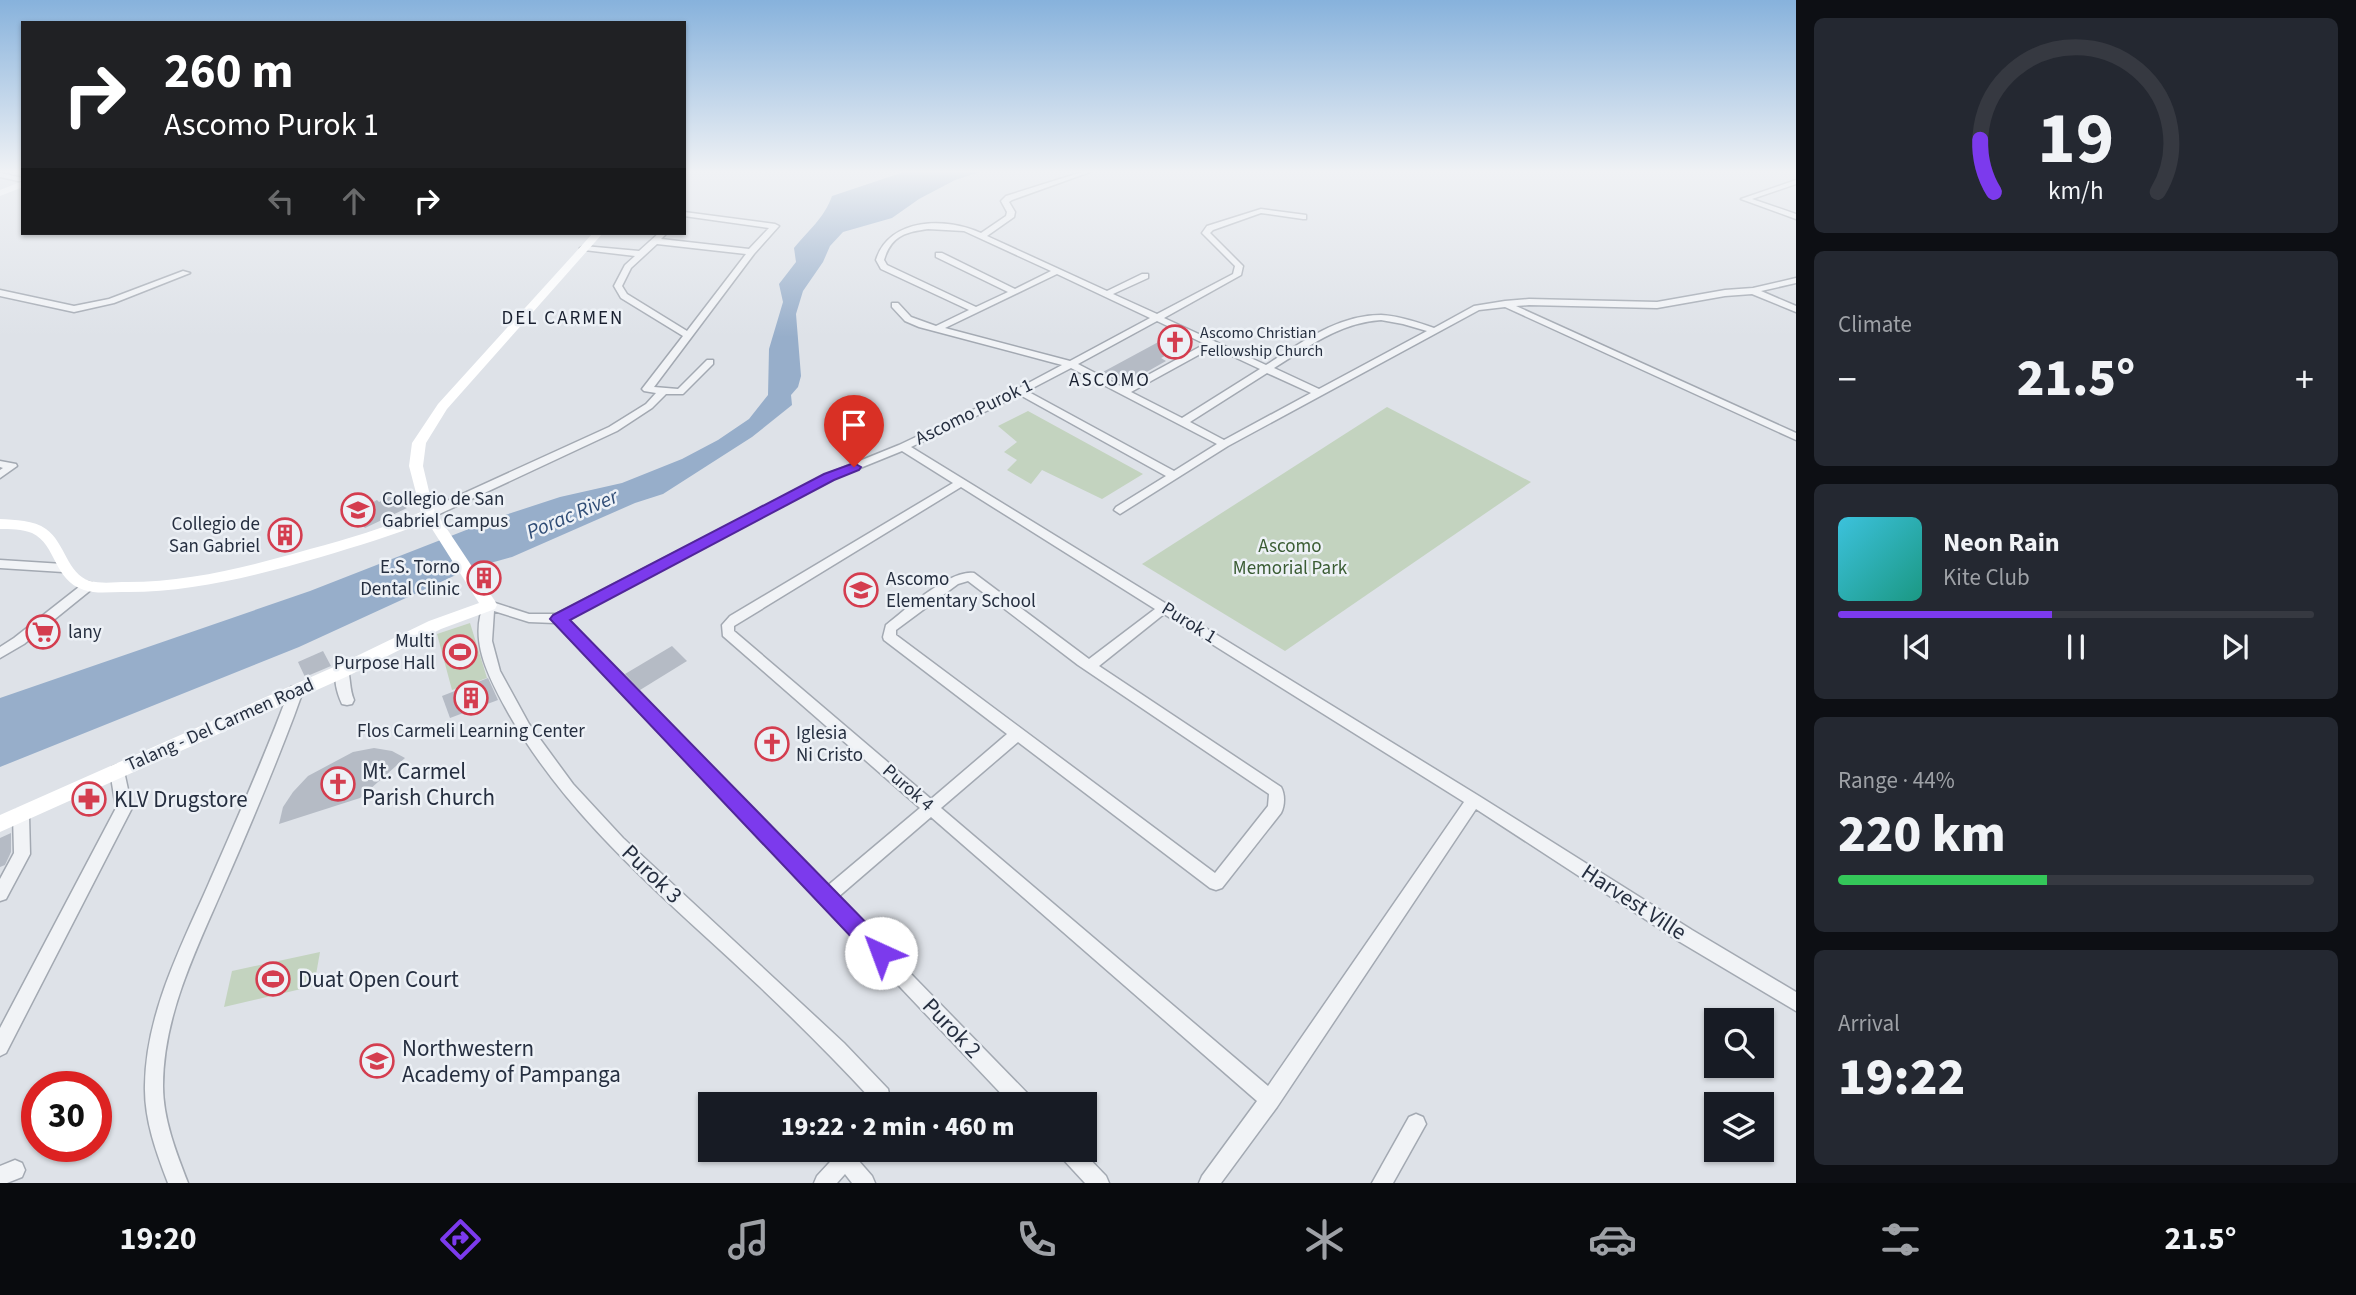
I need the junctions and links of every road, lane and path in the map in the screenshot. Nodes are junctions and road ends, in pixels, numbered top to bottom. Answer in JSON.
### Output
{"nodes":[{"id":1,"x":774,"y":227,"type":"edge"},
{"id":2,"x":996,"y":227,"type":"edge"},
{"id":3,"x":1215,"y":227,"type":"edge"},
{"id":4,"x":596,"y":235,"type":"edge"},
{"id":5,"x":661,"y":235,"type":"edge"},
{"id":6,"x":981,"y":237,"type":"junction"},
{"id":7,"x":655,"y":241,"type":"junction"},
{"id":8,"x":584,"y":248,"type":"junction"},
{"id":9,"x":751,"y":252,"type":"junction"},
{"id":10,"x":641,"y":254,"type":"junction"},
{"id":11,"x":939,"y":255,"type":"dead end"},
{"id":12,"x":1056,"y":272,"type":"junction"},
{"id":13,"x":186,"y":273,"type":"dead end"},
{"id":14,"x":1237,"y":275,"type":"joint"},
{"id":15,"x":1145,"y":276,"type":"dead end"},
{"id":16,"x":1796,"y":280,"type":"edge"},
{"id":17,"x":1753,"y":291,"type":"junction"},
{"id":18,"x":1015,"y":292,"type":"junction"},
{"id":19,"x":0,"y":293,"type":"edge"},
{"id":20,"x":1105,"y":295,"type":"junction"},
{"id":21,"x":1505,"y":304,"type":"junction"},
{"id":22,"x":895,"y":305,"type":"dead end"},
{"id":23,"x":1796,"y":309,"type":"edge"},
{"id":24,"x":975,"y":310,"type":"junction"},
{"id":25,"x":1156,"y":319,"type":"junction"},
{"id":26,"x":937,"y":329,"type":"junction"},
{"id":27,"x":1436,"y":331,"type":"junction"},
{"id":28,"x":687,"y":335,"type":"junction"},
{"id":29,"x":1213,"y":343,"type":"junction"},
{"id":30,"x":710,"y":362,"type":"dead end"},
{"id":31,"x":1071,"y":364,"type":"junction"},
{"id":32,"x":1267,"y":367,"type":"junction"},
{"id":33,"x":663,"y":391,"type":"junction"},
{"id":34,"x":1020,"y":391,"type":"junction"},
{"id":35,"x":1123,"y":392,"type":"junction"},
{"id":36,"x":1317,"y":392,"type":"junction"},
{"id":37,"x":1182,"y":423,"type":"junction"},
{"id":38,"x":1796,"y":437,"type":"edge"},
{"id":39,"x":1223,"y":444,"type":"junction"},
{"id":40,"x":903,"y":447,"type":"junction"},
{"id":41,"x":0,"y":464,"type":"edge"},
{"id":42,"x":0,"y":475,"type":"edge"},
{"id":43,"x":1175,"y":476,"type":"junction"},
{"id":44,"x":962,"y":482,"type":"junction"},
{"id":45,"x":1120,"y":510,"type":"dead end"},
{"id":46,"x":429,"y":514,"type":"junction"},
{"id":47,"x":0,"y":524,"type":"edge"},
{"id":48,"x":0,"y":564,"type":"edge"},
{"id":49,"x":63,"y":568,"type":"junction"},
{"id":50,"x":88,"y":586,"type":"junction"},
{"id":51,"x":489,"y":605,"type":"junction"},
{"id":52,"x":1164,"y":608,"type":"junction"},
{"id":53,"x":558,"y":619,"type":"junction"},
{"id":54,"x":0,"y":653,"type":"edge"},
{"id":55,"x":1089,"y":666,"type":"junction"},
{"id":56,"x":342,"y":671,"type":"junction"},
{"id":57,"x":296,"y":691,"type":"junction"},
{"id":58,"x":347,"y":700,"type":"dead end"},
{"id":59,"x":1017,"y":734,"type":"junction"},
{"id":60,"x":117,"y":771,"type":"junction"},
{"id":61,"x":1474,"y":800,"type":"junction"},
{"id":62,"x":932,"y":808,"type":"junction"},
{"id":63,"x":21,"y":815,"type":"junction"},
{"id":64,"x":0,"y":824,"type":"edge"},
{"id":65,"x":0,"y":894,"type":"edge"},
{"id":66,"x":827,"y":896,"type":"junction"},
{"id":67,"x":1796,"y":1002,"type":"edge"},
{"id":68,"x":0,"y":1047,"type":"edge"},
{"id":69,"x":877,"y":1092,"type":"edge"},
{"id":70,"x":1013,"y":1092,"type":"edge"},
{"id":71,"x":1270,"y":1100,"type":"junction"},
{"id":72,"x":1416,"y":1124,"type":"dead end"},
{"id":73,"x":844,"y":1162,"type":"edge"},
{"id":74,"x":854,"y":1162,"type":"edge"},
{"id":75,"x":1079,"y":1162,"type":"edge"},
{"id":76,"x":178,"y":1183,"type":"edge"},
{"id":77,"x":824,"y":1183,"type":"edge"},
{"id":78,"x":865,"y":1183,"type":"edge"},
{"id":79,"x":1099,"y":1183,"type":"edge"},
{"id":80,"x":1209,"y":1183,"type":"edge"},
{"id":81,"x":1382,"y":1183,"type":"edge"}],
"edges":[{"from":1,"to":9,"type":"street"},
{"from":2,"to":6,"type":"street"},
{"from":3,"to":14,"type":"street"},
{"from":4,"to":8,"type":"street"},
{"from":5,"to":7,"type":"street"},
{"from":6,"to":12,"type":"street"},
{"from":6,"to":24,"type":"street"},
{"from":7,"to":9,"type":"street"},
{"from":7,"to":10,"type":"street"},
{"from":8,"to":10,"type":"street"},
{"from":8,"to":46,"type":"street"},
{"from":9,"to":28,"type":"street"},
{"from":10,"to":28,"type":"street"},
{"from":11,"to":18,"type":"street"},
{"from":12,"to":18,"type":"street"},
{"from":12,"to":20,"type":"street"},
{"from":13,"to":19,"type":"street"},
{"from":14,"to":25,"type":"street","name":"Ascomo Purok 1"},
{"from":15,"to":20,"type":"street"},
{"from":16,"to":17,"type":"street"},
{"from":17,"to":21,"type":"street"},
{"from":17,"to":23,"type":"street"},
{"from":18,"to":24,"type":"street"},
{"from":20,"to":25,"type":"street"},
{"from":21,"to":27,"type":"street"},
{"from":21,"to":38,"type":"street"},
{"from":22,"to":26,"type":"street"},
{"from":24,"to":26,"type":"street"},
{"from":25,"to":29,"type":"street"},
{"from":25,"to":31,"type":"street","name":"Ascomo Purok 1"},
{"from":26,"to":31,"type":"street"},
{"from":27,"to":32,"type":"street"},
{"from":27,"to":36,"type":"street"},
{"from":28,"to":33,"type":"street"},
{"from":29,"to":32,"type":"street"},
{"from":29,"to":35,"type":"street"},
{"from":30,"to":33,"type":"street"},
{"from":31,"to":34,"type":"street","name":"Ascomo Purok 1"},
{"from":31,"to":35,"type":"street"},
{"from":32,"to":36,"type":"street"},
{"from":32,"to":37,"type":"street"},
{"from":33,"to":46,"type":"street"},
{"from":34,"to":40,"type":"street","name":"Ascomo Purok 1"},
{"from":34,"to":43,"type":"street"},
{"from":35,"to":37,"type":"street"},
{"from":36,"to":39,"type":"street"},
{"from":37,"to":39,"type":"street"},
{"from":39,"to":43,"type":"street"},
{"from":40,"to":44,"type":"street","name":"Purok 1"},
{"from":40,"to":53,"type":"street","name":"Ascomo Purok 1"},
{"from":41,"to":42,"type":"street"},
{"from":43,"to":45,"type":"street"},
{"from":44,"to":52,"type":"street","name":"Purok 1"},
{"from":44,"to":62,"type":"street","name":"Purok 4"},
{"from":46,"to":50,"type":"street"},
{"from":46,"to":51,"type":"street"},
{"from":47,"to":49,"type":"street"},
{"from":48,"to":49,"type":"street"},
{"from":49,"to":50,"type":"street"},
{"from":50,"to":54,"type":"street"},
{"from":51,"to":53,"type":"street"},
{"from":51,"to":56,"type":"street","name":"Talang - Del Carmen Road"},
{"from":51,"to":69,"type":"street","name":"Purok 3"},
{"from":52,"to":55,"type":"street"},
{"from":52,"to":61,"type":"street","name":"Purok 1"},
{"from":53,"to":66,"type":"street","name":"Purok 2"},
{"from":55,"to":59,"type":"street"},
{"from":55,"to":59,"type":"street"},
{"from":56,"to":57,"type":"street","name":"Talang - Del Carmen Road"},
{"from":56,"to":58,"type":"street"},
{"from":57,"to":60,"type":"street","name":"Talang - Del Carmen Road"},
{"from":57,"to":76,"type":"street"},
{"from":59,"to":62,"type":"street"},
{"from":60,"to":63,"type":"street","name":"Talang - Del Carmen Road"},
{"from":60,"to":68,"type":"street"},
{"from":61,"to":67,"type":"street","name":"Harvest Ville"},
{"from":61,"to":71,"type":"street"},
{"from":62,"to":66,"type":"street"},
{"from":62,"to":71,"type":"street","name":"Purok 4"},
{"from":63,"to":64,"type":"street","name":"Talang - Del Carmen Road"},
{"from":63,"to":65,"type":"street"},
{"from":66,"to":70,"type":"street","name":"Purok 2"},
{"from":71,"to":80,"type":"street"},
{"from":72,"to":81,"type":"street"},
{"from":73,"to":77,"type":"street"},
{"from":74,"to":78,"type":"street"},
{"from":75,"to":79,"type":"street"}]}
